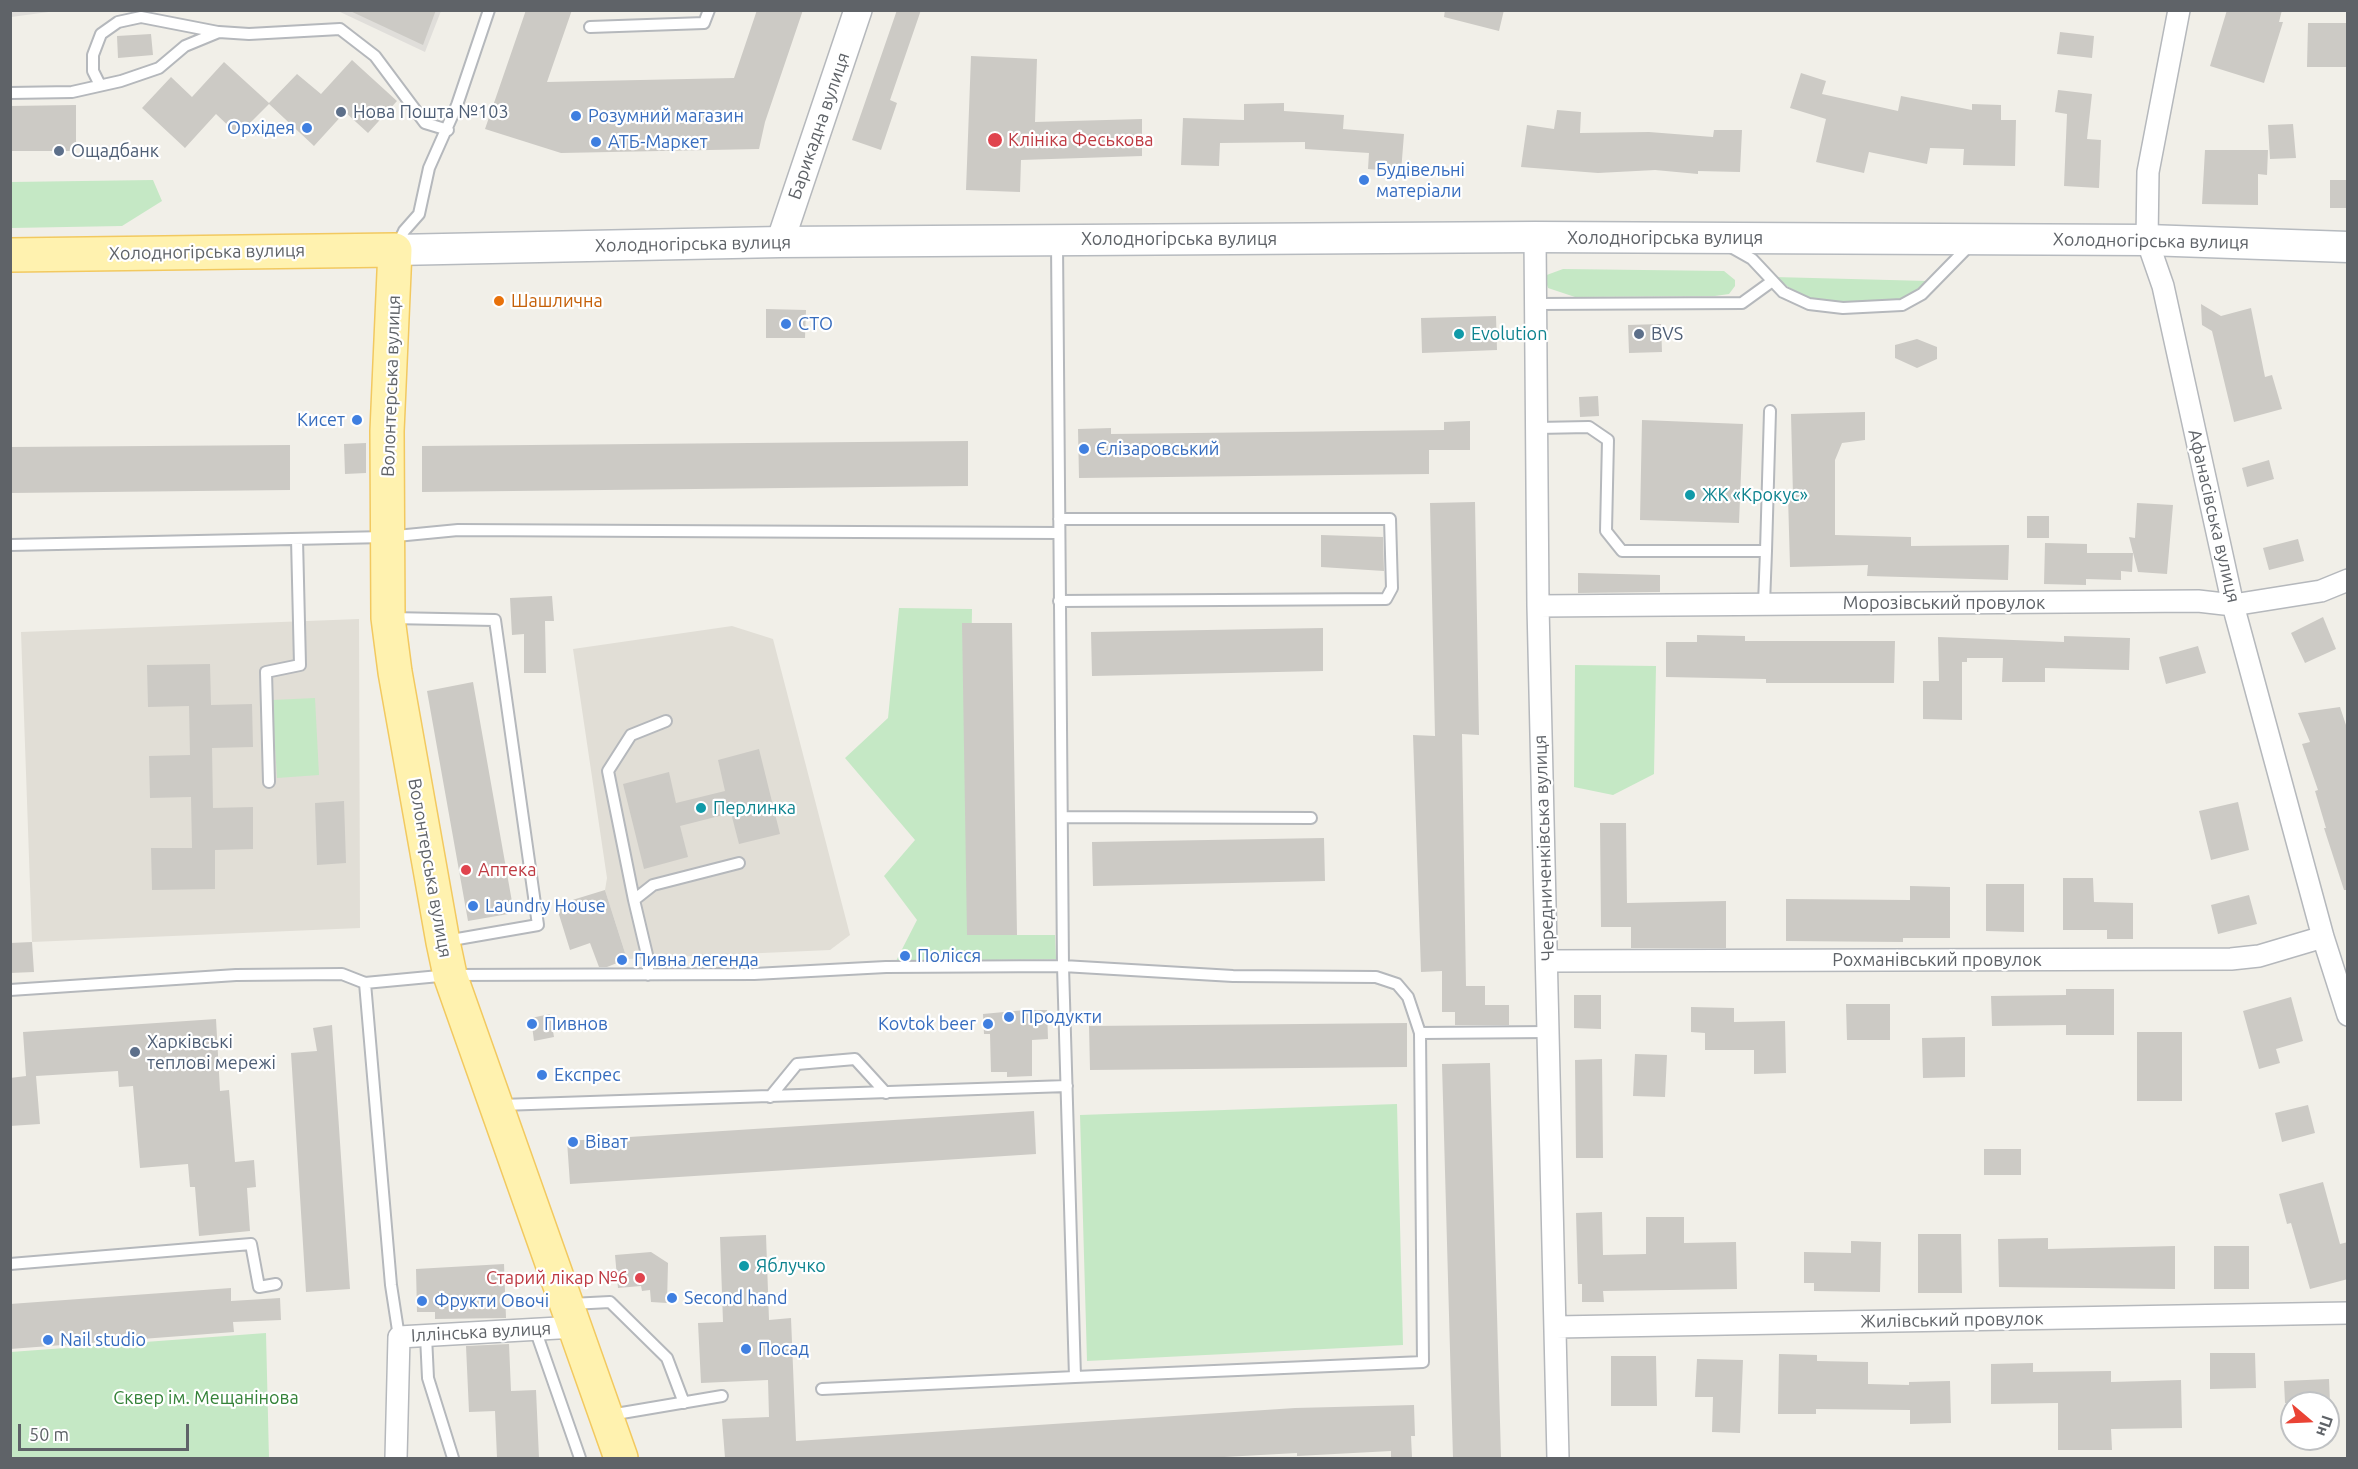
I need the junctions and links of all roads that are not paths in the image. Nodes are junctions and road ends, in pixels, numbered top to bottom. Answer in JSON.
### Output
{"nodes":[{"id":1,"x":489,"y":10,"type":"edge"},
{"id":2,"x":709,"y":10,"type":"edge"},
{"id":3,"x":858,"y":10,"type":"edge"},
{"id":4,"x":2179,"y":10,"type":"edge"},
{"id":5,"x":590,"y":27,"type":"dead end"},
{"id":6,"x":219,"y":32,"type":"junction"},
{"id":7,"x":100,"y":85,"type":"junction"},
{"id":8,"x":10,"y":93,"type":"edge"},
{"id":9,"x":448,"y":130,"type":"junction"},
{"id":10,"x":1535,"y":237,"type":"junction"},
{"id":11,"x":1713,"y":237,"type":"junction"},
{"id":12,"x":1057,"y":239,"type":"junction"},
{"id":13,"x":1976,"y":239,"type":"junction"},
{"id":14,"x":2146,"y":240,"type":"junction"},
{"id":15,"x":780,"y":242,"type":"junction"},
{"id":16,"x":2348,"y":247,"type":"edge"},
{"id":17,"x":395,"y":250,"type":"junction"},
{"id":18,"x":10,"y":255,"type":"edge"},
{"id":19,"x":1771,"y":282,"type":"junction"},
{"id":20,"x":1537,"y":304,"type":"junction"},
{"id":21,"x":1770,"y":411,"type":"dead end"},
{"id":22,"x":1537,"y":428,"type":"junction"},
{"id":23,"x":1059,"y":519,"type":"junction"},
{"id":24,"x":1059,"y":533,"type":"junction"},
{"id":25,"x":387,"y":537,"type":"junction"},
{"id":26,"x":297,"y":539,"type":"junction"},
{"id":27,"x":10,"y":545,"type":"edge"},
{"id":28,"x":1766,"y":551,"type":"junction"},
{"id":29,"x":2348,"y":580,"type":"edge"},
{"id":30,"x":1059,"y":601,"type":"junction"},
{"id":31,"x":1764,"y":604,"type":"junction"},
{"id":32,"x":2233,"y":604,"type":"junction"},
{"id":33,"x":1538,"y":606,"type":"junction"},
{"id":34,"x":388,"y":618,"type":"junction"},
{"id":35,"x":666,"y":721,"type":"dead end"},
{"id":36,"x":269,"y":782,"type":"dead end"},
{"id":37,"x":1063,"y":817,"type":"junction"},
{"id":38,"x":1311,"y":818,"type":"dead end"},
{"id":39,"x":739,"y":863,"type":"dead end"},
{"id":40,"x":634,"y":900,"type":"junction"},
{"id":41,"x":2323,"y":937,"type":"junction"},
{"id":42,"x":443,"y":942,"type":"junction"},
{"id":43,"x":1547,"y":961,"type":"junction"},
{"id":44,"x":1063,"y":966,"type":"junction"},
{"id":45,"x":450,"y":975,"type":"junction"},
{"id":46,"x":648,"y":975,"type":"junction"},
{"id":47,"x":364,"y":983,"type":"junction"},
{"id":48,"x":2344,"y":987,"type":"edge"},
{"id":49,"x":10,"y":990,"type":"edge"},
{"id":50,"x":2348,"y":1015,"type":"edge"},
{"id":51,"x":1549,"y":1032,"type":"junction"},
{"id":52,"x":1420,"y":1033,"type":"junction"},
{"id":53,"x":1067,"y":1086,"type":"junction"},
{"id":54,"x":886,"y":1093,"type":"junction"},
{"id":55,"x":770,"y":1097,"type":"junction"},
{"id":56,"x":496,"y":1106,"type":"junction"},
{"id":57,"x":10,"y":1264,"type":"edge"},
{"id":58,"x":276,"y":1284,"type":"dead end"},
{"id":59,"x":2348,"y":1313,"type":"edge"},
{"id":60,"x":572,"y":1316,"type":"junction"},
{"id":61,"x":1556,"y":1327,"type":"junction"},
{"id":62,"x":535,"y":1329,"type":"junction"},
{"id":63,"x":426,"y":1336,"type":"junction"},
{"id":64,"x":399,"y":1337,"type":"junction"},
{"id":65,"x":1076,"y":1377,"type":"junction"},
{"id":66,"x":822,"y":1389,"type":"dead end"},
{"id":67,"x":722,"y":1396,"type":"dead end"},
{"id":68,"x":684,"y":1403,"type":"junction"},
{"id":69,"x":606,"y":1416,"type":"junction"},
{"id":70,"x":396,"y":1458,"type":"edge"},
{"id":71,"x":453,"y":1458,"type":"edge"},
{"id":72,"x":580,"y":1458,"type":"edge"},
{"id":73,"x":621,"y":1458,"type":"edge"},
{"id":74,"x":1557,"y":1458,"type":"edge"}],
"edges":[{"from":1,"to":9,"type":"lane"},
{"from":2,"to":5,"type":"lane"},
{"from":3,"to":15,"type":"street","name":"Барикадна вулиця"},
{"from":4,"to":14,"type":"street","name":"Афанасівська вулиця"},
{"from":6,"to":7,"type":"lane"},
{"from":6,"to":7,"type":"lane"},
{"from":6,"to":9,"type":"lane"},
{"from":7,"to":8,"type":"lane"},
{"from":9,"to":17,"type":"lane"},
{"from":10,"to":11,"type":"main road","name":"Холодногірська вулиця"},
{"from":10,"to":12,"type":"main road","name":"Холодногірська вулиця"},
{"from":10,"to":20,"type":"street","name":"Чередниченківська вулиця"},
{"from":11,"to":13,"type":"main road","name":"Холодногірська вулиця"},
{"from":11,"to":19,"type":"lane"},
{"from":12,"to":15,"type":"main road","name":"Холодногірська вулиця"},
{"from":12,"to":23,"type":"lane"},
{"from":13,"to":14,"type":"main road","name":"Холодногірська вулиця"},
{"from":13,"to":19,"type":"lane"},
{"from":14,"to":16,"type":"main road","name":"Холодногірська вулиця"},
{"from":14,"to":32,"type":"street","name":"Афанасівська вулиця"},
{"from":15,"to":17,"type":"main road","name":"Холодногірська вулиця"},
{"from":17,"to":18,"type":"main road","name":"Холодногірська вулиця"},
{"from":17,"to":25,"type":"main road","name":"Волонтерська вулиця"},
{"from":19,"to":20,"type":"lane"},
{"from":20,"to":22,"type":"street","name":"Чередниченківська вулиця"},
{"from":21,"to":28,"type":"lane"},
{"from":22,"to":28,"type":"lane"},
{"from":22,"to":33,"type":"street","name":"Чередниченківська вулиця"},
{"from":23,"to":24,"type":"lane"},
{"from":23,"to":30,"type":"lane"},
{"from":24,"to":25,"type":"lane"},
{"from":24,"to":30,"type":"lane"},
{"from":25,"to":26,"type":"lane"},
{"from":25,"to":34,"type":"main road","name":"Волонтерська вулиця"},
{"from":26,"to":27,"type":"lane"},
{"from":26,"to":36,"type":"lane"},
{"from":28,"to":31,"type":"lane"},
{"from":29,"to":32,"type":"street","name":"Морозівський провулок"},
{"from":30,"to":37,"type":"lane"},
{"from":31,"to":32,"type":"street","name":"Морозівський провулок"},
{"from":31,"to":33,"type":"street","name":"Морозівський провулок"},
{"from":32,"to":41,"type":"street","name":"Афанасівська вулиця"},
{"from":33,"to":43,"type":"street","name":"Чередниченківська вулиця"},
{"from":34,"to":42,"type":"main road","name":"Волонтерська вулиця"},
{"from":34,"to":42,"type":"lane"},
{"from":35,"to":40,"type":"lane"},
{"from":37,"to":38,"type":"lane"},
{"from":37,"to":44,"type":"lane"},
{"from":39,"to":40,"type":"lane"},
{"from":40,"to":46,"type":"lane"},
{"from":41,"to":43,"type":"street","name":"Рохманівський провулок"},
{"from":41,"to":48,"type":"street","name":"Афанасівська вулиця"},
{"from":42,"to":45,"type":"main road","name":"Волонтерська вулиця"},
{"from":43,"to":51,"type":"street","name":"Чередниченківська вулиця"},
{"from":44,"to":46,"type":"lane"},
{"from":44,"to":52,"type":"lane"},
{"from":44,"to":53,"type":"lane"},
{"from":45,"to":46,"type":"lane"},
{"from":45,"to":47,"type":"lane"},
{"from":45,"to":56,"type":"main road","name":"Волонтерська вулиця"},
{"from":47,"to":49,"type":"lane"},
{"from":47,"to":64,"type":"lane"},
{"from":48,"to":50,"type":"street","name":"Афанасівська вулиця"},
{"from":51,"to":52,"type":"lane"},
{"from":51,"to":61,"type":"street","name":"Чередниченківська вулиця"},
{"from":52,"to":65,"type":"lane"},
{"from":53,"to":54,"type":"lane"},
{"from":53,"to":65,"type":"lane"},
{"from":54,"to":55,"type":"lane"},
{"from":54,"to":55,"type":"lane"},
{"from":55,"to":56,"type":"lane"},
{"from":56,"to":60,"type":"main road","name":"Волонтерська вулиця"},
{"from":57,"to":58,"type":"lane"},
{"from":59,"to":61,"type":"street","name":"Жилівський провулок"},
{"from":60,"to":62,"type":"street","name":"Іллінська вулиця"},
{"from":60,"to":68,"type":"lane"},
{"from":60,"to":69,"type":"main road","name":"Волонтерська вулиця"},
{"from":61,"to":74,"type":"street","name":"Чередниченківська вулиця"},
{"from":62,"to":63,"type":"street","name":"Іллінська вулиця"},
{"from":62,"to":72,"type":"lane"},
{"from":63,"to":64,"type":"street","name":"Іллінська вулиця"},
{"from":63,"to":71,"type":"lane"},
{"from":64,"to":70,"type":"street","name":"Іллінська вулиця"},
{"from":65,"to":66,"type":"lane"},
{"from":67,"to":68,"type":"lane"},
{"from":68,"to":69,"type":"lane"},
{"from":69,"to":73,"type":"main road","name":"Волонтерська вулиця"}]}
